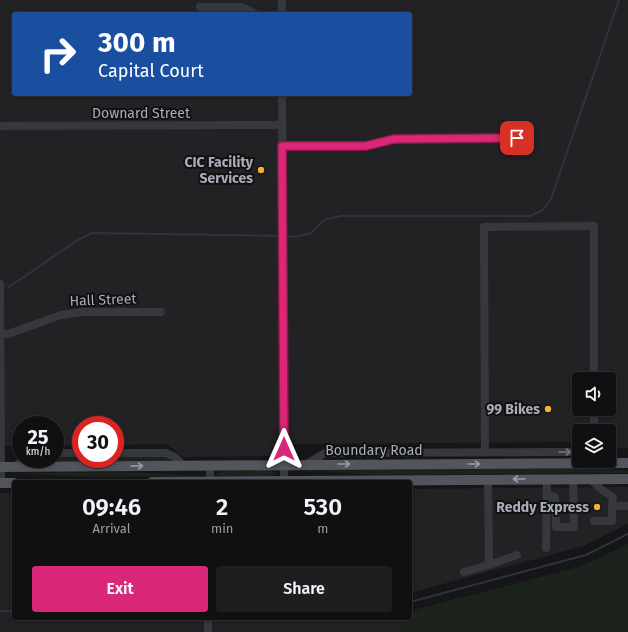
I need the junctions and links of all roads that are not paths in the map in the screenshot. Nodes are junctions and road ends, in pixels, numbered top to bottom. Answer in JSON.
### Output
{"nodes":[{"id":1,"x":282,"y":0,"type":"edge"},
{"id":2,"x":200,"y":7,"type":"dead end"},
{"id":3,"x":252,"y":12,"type":"edge"},
{"id":4,"x":282,"y":12,"type":"edge"},
{"id":5,"x":282,"y":96,"type":"edge"},
{"id":6,"x":282,"y":125,"type":"junction"},
{"id":7,"x":0,"y":126,"type":"edge"},
{"id":8,"x":517,"y":138,"type":"dead end"},
{"id":9,"x":282,"y":146,"type":"junction"},
{"id":10,"x":0,"y":285,"type":"edge"},
{"id":11,"x":0,"y":300,"type":"edge"},
{"id":12,"x":161,"y":312,"type":"dead end"},
{"id":13,"x":0,"y":334,"type":"edge"},
{"id":14,"x":594,"y":372,"type":"edge"},
{"id":15,"x":485,"y":452,"type":"junction"},
{"id":16,"x":572,"y":452,"type":"edge"},
{"id":17,"x":124,"y":453,"type":"edge"},
{"id":18,"x":572,"y":462,"type":"edge"},
{"id":19,"x":616,"y":462,"type":"edge"},
{"id":20,"x":628,"y":462,"type":"edge"},
{"id":21,"x":616,"y":464,"type":"edge"},
{"id":22,"x":284,"y":465,"type":"junction"},
{"id":23,"x":305,"y":465,"type":"junction"},
{"id":24,"x":184,"y":466,"type":"junction"},
{"id":25,"x":210,"y":466,"type":"junction"},
{"id":26,"x":0,"y":467,"type":"edge"},
{"id":27,"x":12,"y":467,"type":"edge"},
{"id":28,"x":64,"y":467,"type":"edge"},
{"id":29,"x":628,"y":467,"type":"edge"},
{"id":30,"x":488,"y":479,"type":"junction"},
{"id":31,"x":547,"y":479,"type":"junction"},
{"id":32,"x":573,"y":479,"type":"junction"},
{"id":33,"x":590,"y":479,"type":"junction"},
{"id":34,"x":628,"y":479,"type":"edge"},
{"id":35,"x":210,"y":480,"type":"edge"},
{"id":36,"x":284,"y":480,"type":"edge"},
{"id":37,"x":412,"y":481,"type":"edge"},
{"id":38,"x":0,"y":483,"type":"edge"},
{"id":39,"x":12,"y":483,"type":"edge"},
{"id":40,"x":547,"y":494,"type":"junction"},
{"id":41,"x":612,"y":506,"type":"junction"},
{"id":42,"x":628,"y":506,"type":"edge"},
{"id":43,"x":594,"y":521,"type":"dead end"},
{"id":44,"x":556,"y":527,"type":"junction"},
{"id":45,"x":546,"y":528,"type":"junction"},
{"id":46,"x":546,"y":548,"type":"dead end"},
{"id":47,"x":517,"y":555,"type":"dead end"},
{"id":48,"x":489,"y":565,"type":"junction"},
{"id":49,"x":464,"y":572,"type":"dead end"},
{"id":50,"x":208,"y":620,"type":"edge"},
{"id":51,"x":208,"y":632,"type":"edge"}],
"edges":[{"from":1,"to":4,"type":"street"},
{"from":2,"to":3,"type":"street"},
{"from":5,"to":6,"type":"street"},
{"from":6,"to":7,"type":"street","name":"Downard Street"},
{"from":6,"to":9,"type":"street"},
{"from":8,"to":9,"type":"street"},
{"from":9,"to":22,"type":"street"},
{"from":10,"to":11,"type":"street"},
{"from":11,"to":13,"type":"street"},
{"from":12,"to":13,"type":"street","name":"Hall Street"},
{"from":13,"to":26,"type":"street"},
{"from":14,"to":15,"type":"street"},
{"from":15,"to":16,"type":"street","one_way":true},
{"from":15,"to":23,"type":"street"},
{"from":17,"to":24,"type":"street"},
{"from":23,"to":18,"type":"main road","name":"Boundary Road","one_way":true},
{"from":19,"to":20,"type":"main road","name":"Boundary Road"},
{"from":21,"to":29,"type":"main road"},
{"from":22,"to":23,"type":"main road","name":"Boundary Road"},
{"from":22,"to":25,"type":"main road","name":"Boundary Road"},
{"from":22,"to":36,"type":"street"},
{"from":24,"to":25,"type":"main road","name":"Boundary Road"},
{"from":28,"to":24,"type":"main road","name":"Boundary Road","one_way":true},
{"from":25,"to":35,"type":"street"},
{"from":26,"to":27,"type":"main road","name":"Boundary Road"},
{"from":26,"to":38,"type":"street"},
{"from":31,"to":30,"type":"main road","one_way":true},
{"from":30,"to":37,"type":"main road"},
{"from":30,"to":48,"type":"street"},
{"from":31,"to":32,"type":"main road"},
{"from":31,"to":40,"type":"street"},
{"from":32,"to":33,"type":"main road"},
{"from":32,"to":44,"type":"street"},
{"from":33,"to":34,"type":"main road"},
{"from":33,"to":41,"type":"street"},
{"from":38,"to":39,"type":"main road"},
{"from":40,"to":44,"type":"street"},
{"from":40,"to":45,"type":"street"},
{"from":41,"to":42,"type":"street"},
{"from":41,"to":43,"type":"street"},
{"from":44,"to":45,"type":"street"},
{"from":45,"to":46,"type":"street"},
{"from":47,"to":48,"type":"street"},
{"from":48,"to":49,"type":"street"},
{"from":50,"to":51,"type":"street"}]}
